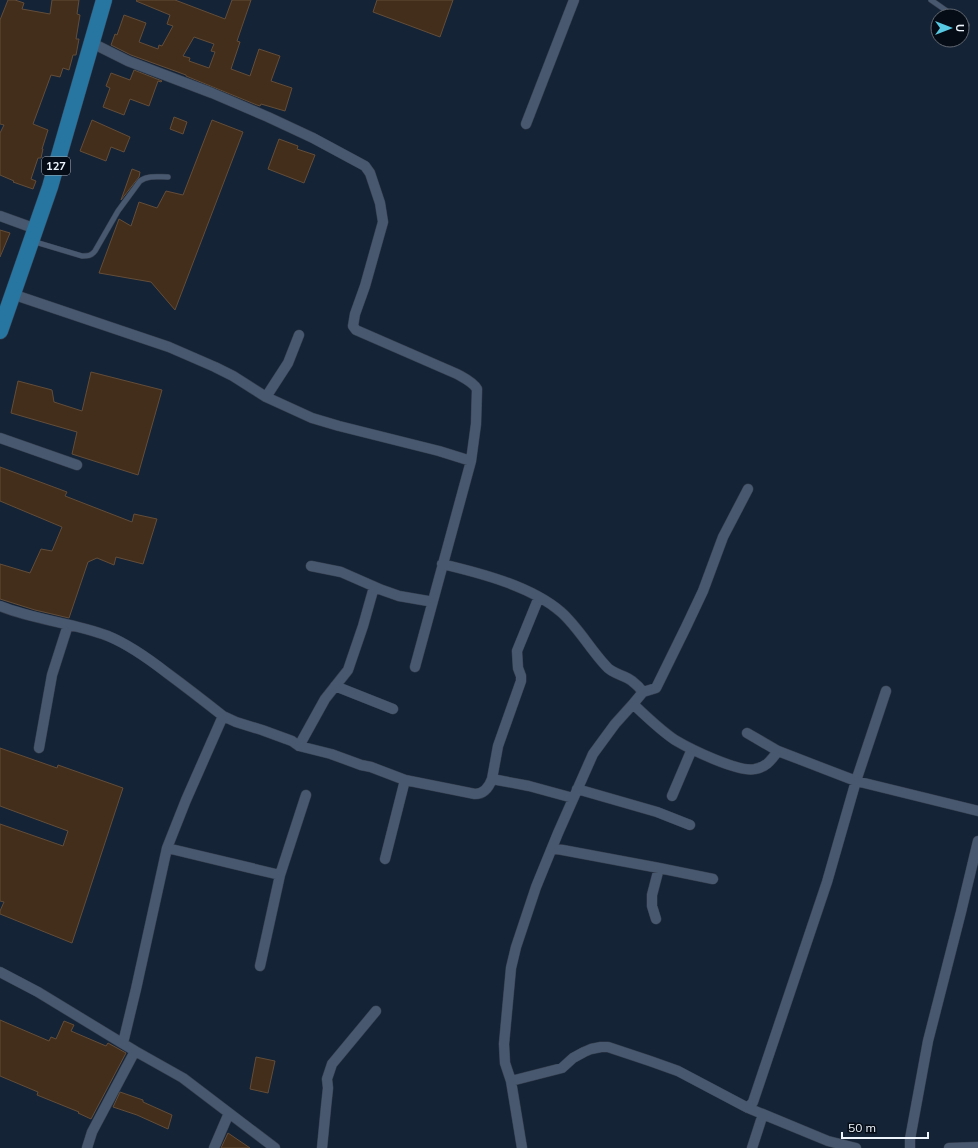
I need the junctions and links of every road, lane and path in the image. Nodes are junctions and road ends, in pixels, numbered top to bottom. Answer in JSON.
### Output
{"nodes":[{"id":1,"x":104,"y":0,"type":"edge"},
{"id":2,"x":574,"y":0,"type":"edge"},
{"id":3,"x":932,"y":0,"type":"edge"},
{"id":4,"x":943,"y":8,"type":"edge"},
{"id":5,"x":92,"y":43,"type":"junction"},
{"id":6,"x":526,"y":124,"type":"dead end"},
{"id":7,"x":168,"y":178,"type":"dead end"},
{"id":8,"x":0,"y":216,"type":"edge"},
{"id":9,"x":34,"y":235,"type":"junction"},
{"id":10,"x":12,"y":294,"type":"junction"},
{"id":11,"x":0,"y":330,"type":"edge"},
{"id":12,"x":299,"y":335,"type":"dead end"},
{"id":13,"x":266,"y":397,"type":"junction"},
{"id":14,"x":0,"y":438,"type":"edge"},
{"id":15,"x":471,"y":461,"type":"junction"},
{"id":16,"x":77,"y":465,"type":"dead end"},
{"id":17,"x":748,"y":489,"type":"dead end"},
{"id":18,"x":442,"y":564,"type":"junction"},
{"id":19,"x":311,"y":566,"type":"dead end"},
{"id":20,"x":374,"y":587,"type":"junction"},
{"id":21,"x":539,"y":597,"type":"junction"},
{"id":22,"x":431,"y":604,"type":"junction"},
{"id":23,"x":0,"y":606,"type":"edge"},
{"id":24,"x":68,"y":625,"type":"junction"},
{"id":25,"x":415,"y":667,"type":"dead end"},
{"id":26,"x":335,"y":686,"type":"junction"},
{"id":27,"x":644,"y":692,"type":"junction"},
{"id":28,"x":886,"y":692,"type":"dead end"},
{"id":29,"x":633,"y":704,"type":"junction"},
{"id":30,"x":393,"y":709,"type":"dead end"},
{"id":31,"x":223,"y":716,"type":"junction"},
{"id":32,"x":747,"y":733,"type":"dead end"},
{"id":33,"x":299,"y":746,"type":"junction"},
{"id":34,"x":39,"y":748,"type":"dead end"},
{"id":35,"x":692,"y":748,"type":"junction"},
{"id":36,"x":778,"y":751,"type":"junction"},
{"id":37,"x":492,"y":779,"type":"junction"},
{"id":38,"x":405,"y":780,"type":"junction"},
{"id":39,"x":856,"y":781,"type":"junction"},
{"id":40,"x":575,"y":794,"type":"junction"},
{"id":41,"x":306,"y":795,"type":"dead end"},
{"id":42,"x":672,"y":796,"type":"dead end"},
{"id":43,"x":978,"y":811,"type":"edge"},
{"id":44,"x":690,"y":825,"type":"dead end"},
{"id":45,"x":978,"y":841,"type":"edge"},
{"id":46,"x":167,"y":848,"type":"junction"},
{"id":47,"x":552,"y":848,"type":"junction"},
{"id":48,"x":385,"y":859,"type":"dead end"},
{"id":49,"x":659,"y":868,"type":"junction"},
{"id":50,"x":280,"y":875,"type":"junction"},
{"id":51,"x":713,"y":879,"type":"dead end"},
{"id":52,"x":656,"y":919,"type":"dead end"},
{"id":53,"x":260,"y":966,"type":"dead end"},
{"id":54,"x":0,"y":972,"type":"edge"},
{"id":55,"x":376,"y":1011,"type":"dead end"},
{"id":56,"x":124,"y":1043,"type":"junction"},
{"id":57,"x":135,"y":1051,"type":"junction"},
{"id":58,"x":511,"y":1081,"type":"junction"},
{"id":59,"x":748,"y":1108,"type":"junction"},
{"id":60,"x":228,"y":1113,"type":"junction"},
{"id":61,"x":763,"y":1114,"type":"junction"},
{"id":62,"x":978,"y":1147,"type":"edge"},
{"id":63,"x":86,"y":1148,"type":"edge"},
{"id":64,"x":214,"y":1148,"type":"edge"},
{"id":65,"x":275,"y":1148,"type":"edge"},
{"id":66,"x":322,"y":1148,"type":"edge"},
{"id":67,"x":522,"y":1148,"type":"edge"},
{"id":68,"x":752,"y":1148,"type":"edge"},
{"id":69,"x":856,"y":1148,"type":"edge"},
{"id":70,"x":910,"y":1148,"type":"edge"},
{"id":71,"x":949,"y":1148,"type":"edge"}],
"edges":[{"from":1,"to":5,"type":"main road","number":"127"},
{"from":2,"to":6,"type":"street"},
{"from":3,"to":4,"type":"lane"},
{"from":5,"to":9,"type":"main road","number":"127"},
{"from":5,"to":15,"type":"street"},
{"from":7,"to":9,"type":"lane"},
{"from":8,"to":9,"type":"street"},
{"from":9,"to":10,"type":"main road","number":"127"},
{"from":10,"to":11,"type":"main road","number":"127"},
{"from":10,"to":13,"type":"street"},
{"from":12,"to":13,"type":"street"},
{"from":13,"to":15,"type":"street"},
{"from":14,"to":16,"type":"street"},
{"from":15,"to":18,"type":"street"},
{"from":17,"to":27,"type":"street"},
{"from":18,"to":21,"type":"street"},
{"from":18,"to":22,"type":"street"},
{"from":19,"to":20,"type":"street"},
{"from":20,"to":22,"type":"street"},
{"from":20,"to":26,"type":"street"},
{"from":21,"to":27,"type":"street"},
{"from":21,"to":37,"type":"street"},
{"from":22,"to":25,"type":"street"},
{"from":23,"to":24,"type":"street"},
{"from":24,"to":31,"type":"street"},
{"from":24,"to":34,"type":"street"},
{"from":26,"to":30,"type":"street"},
{"from":26,"to":33,"type":"street"},
{"from":27,"to":29,"type":"street"},
{"from":28,"to":39,"type":"street"},
{"from":29,"to":35,"type":"street"},
{"from":29,"to":40,"type":"street"},
{"from":31,"to":33,"type":"street"},
{"from":31,"to":46,"type":"street"},
{"from":32,"to":36,"type":"street"},
{"from":33,"to":38,"type":"street"},
{"from":35,"to":36,"type":"street"},
{"from":35,"to":42,"type":"street"},
{"from":36,"to":39,"type":"street"},
{"from":37,"to":38,"type":"street"},
{"from":37,"to":40,"type":"street"},
{"from":38,"to":48,"type":"street"},
{"from":39,"to":43,"type":"street"},
{"from":39,"to":59,"type":"street"},
{"from":40,"to":44,"type":"street"},
{"from":40,"to":47,"type":"street"},
{"from":41,"to":50,"type":"street"},
{"from":45,"to":70,"type":"street"},
{"from":46,"to":50,"type":"street"},
{"from":46,"to":56,"type":"street"},
{"from":47,"to":49,"type":"street"},
{"from":47,"to":58,"type":"street"},
{"from":49,"to":51,"type":"street"},
{"from":49,"to":52,"type":"street"},
{"from":50,"to":53,"type":"street"},
{"from":54,"to":56,"type":"street"},
{"from":55,"to":66,"type":"street"},
{"from":56,"to":57,"type":"street"},
{"from":57,"to":60,"type":"street"},
{"from":57,"to":63,"type":"street"},
{"from":58,"to":59,"type":"street"},
{"from":58,"to":67,"type":"street"},
{"from":59,"to":61,"type":"street"},
{"from":60,"to":64,"type":"street"},
{"from":60,"to":65,"type":"street"},
{"from":61,"to":68,"type":"street"},
{"from":61,"to":69,"type":"street"},
{"from":62,"to":71,"type":"street"}]}
